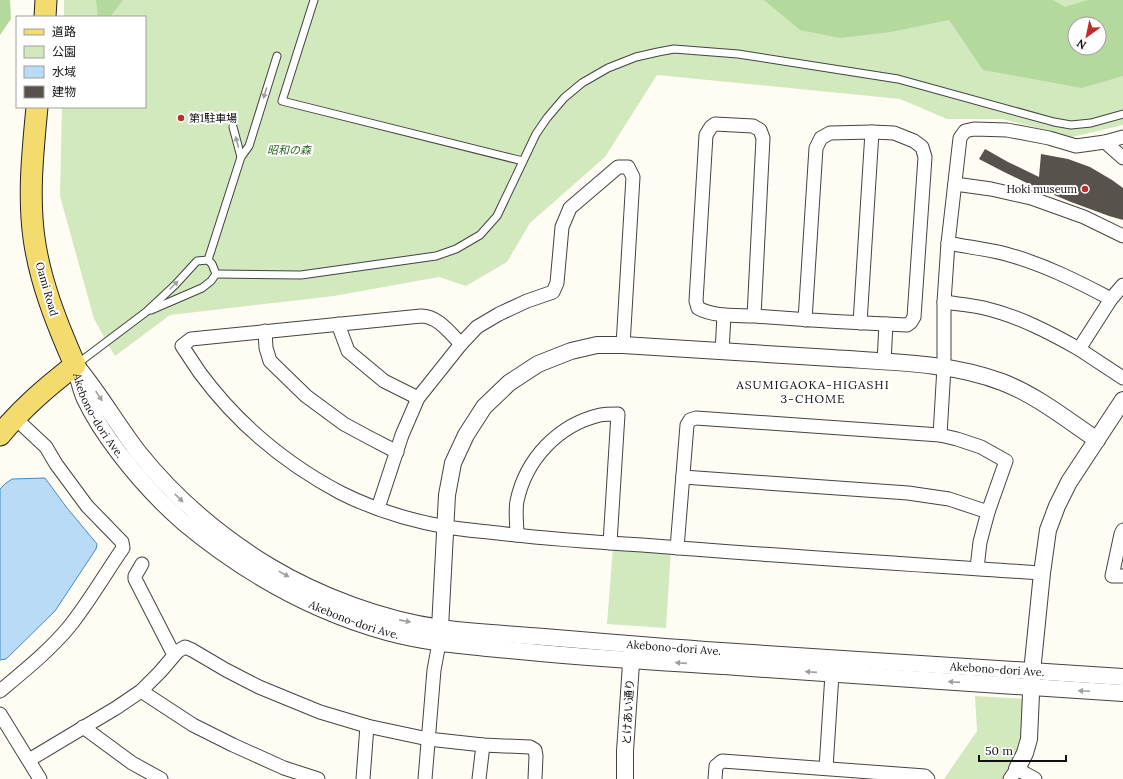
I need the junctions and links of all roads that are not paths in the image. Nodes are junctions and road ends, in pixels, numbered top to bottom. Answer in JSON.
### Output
{"nodes":[{"id":1,"x":46,"y":0,"type":"edge"},
{"id":2,"x":314,"y":0,"type":"edge"},
{"id":3,"x":45,"y":16,"type":"edge"},
{"id":4,"x":277,"y":56,"type":"dead end"},
{"id":5,"x":37,"y":108,"type":"edge"},
{"id":6,"x":1123,"y":114,"type":"edge"},
{"id":7,"x":233,"y":127,"type":"dead end"},
{"id":8,"x":872,"y":132,"type":"junction"},
{"id":9,"x":1123,"y":137,"type":"edge"},
{"id":10,"x":1106,"y":142,"type":"junction"},
{"id":11,"x":241,"y":157,"type":"junction"},
{"id":12,"x":1123,"y":158,"type":"edge"},
{"id":13,"x":523,"y":161,"type":"junction"},
{"id":14,"x":955,"y":184,"type":"junction"},
{"id":15,"x":1123,"y":236,"type":"edge"},
{"id":16,"x":948,"y":243,"type":"junction"},
{"id":17,"x":208,"y":260,"type":"junction"},
{"id":18,"x":216,"y":274,"type":"junction"},
{"id":19,"x":1123,"y":285,"type":"edge"},
{"id":20,"x":1111,"y":299,"type":"junction"},
{"id":21,"x":944,"y":302,"type":"junction"},
{"id":22,"x":146,"y":312,"type":"junction"},
{"id":23,"x":724,"y":315,"type":"junction"},
{"id":24,"x":754,"y":316,"type":"junction"},
{"id":25,"x":805,"y":320,"type":"junction"},
{"id":26,"x":860,"y":323,"type":"junction"},
{"id":27,"x":338,"y":324,"type":"junction"},
{"id":28,"x":886,"y":324,"type":"junction"},
{"id":29,"x":265,"y":331,"type":"junction"},
{"id":30,"x":461,"y":344,"type":"junction"},
{"id":31,"x":623,"y":345,"type":"junction"},
{"id":32,"x":1079,"y":349,"type":"junction"},
{"id":33,"x":722,"y":352,"type":"junction"},
{"id":34,"x":884,"y":362,"type":"junction"},
{"id":35,"x":75,"y":365,"type":"junction"},
{"id":36,"x":944,"y":367,"type":"junction"},
{"id":37,"x":1123,"y":378,"type":"edge"},
{"id":38,"x":418,"y":398,"type":"junction"},
{"id":39,"x":1123,"y":400,"type":"edge"},
{"id":40,"x":14,"y":417,"type":"junction"},
{"id":41,"x":0,"y":435,"type":"edge"},
{"id":42,"x":940,"y":435,"type":"junction"},
{"id":43,"x":1097,"y":440,"type":"junction"},
{"id":44,"x":397,"y":452,"type":"junction"},
{"id":45,"x":683,"y":476,"type":"junction"},
{"id":46,"x":378,"y":508,"type":"junction"},
{"id":47,"x":988,"y":512,"type":"junction"},
{"id":48,"x":446,"y":527,"type":"junction"},
{"id":49,"x":1123,"y":530,"type":"edge"},
{"id":50,"x":516,"y":535,"type":"junction"},
{"id":51,"x":610,"y":543,"type":"junction"},
{"id":52,"x":677,"y":548,"type":"junction"},
{"id":53,"x":142,"y":564,"type":"dead end"},
{"id":54,"x":977,"y":568,"type":"junction"},
{"id":55,"x":1042,"y":573,"type":"junction"},
{"id":56,"x":1123,"y":576,"type":"edge"},
{"id":57,"x":440,"y":636,"type":"junction"},
{"id":58,"x":631,"y":652,"type":"junction"},
{"id":59,"x":174,"y":656,"type":"junction"},
{"id":60,"x":1032,"y":672,"type":"junction"},
{"id":61,"x":832,"y":674,"type":"junction"},
{"id":62,"x":1123,"y":677,"type":"edge"},
{"id":63,"x":1031,"y":688,"type":"junction"},
{"id":64,"x":0,"y":691,"type":"edge"},
{"id":65,"x":141,"y":691,"type":"junction"},
{"id":66,"x":1123,"y":693,"type":"edge"},
{"id":67,"x":0,"y":714,"type":"edge"},
{"id":68,"x":367,"y":726,"type":"junction"},
{"id":69,"x":83,"y":728,"type":"junction"},
{"id":70,"x":428,"y":739,"type":"junction"},
{"id":71,"x":483,"y":745,"type":"junction"},
{"id":72,"x":29,"y":760,"type":"junction"},
{"id":73,"x":826,"y":768,"type":"junction"},
{"id":74,"x":1014,"y":774,"type":"edge"},
{"id":75,"x":40,"y":779,"type":"edge"},
{"id":76,"x":161,"y":779,"type":"edge"},
{"id":77,"x":318,"y":779,"type":"edge"},
{"id":78,"x":363,"y":779,"type":"edge"},
{"id":79,"x":425,"y":779,"type":"edge"},
{"id":80,"x":479,"y":779,"type":"edge"},
{"id":81,"x":535,"y":779,"type":"edge"},
{"id":82,"x":625,"y":779,"type":"edge"},
{"id":83,"x":715,"y":779,"type":"edge"},
{"id":84,"x":928,"y":779,"type":"edge"},
{"id":85,"x":1035,"y":779,"type":"edge"}],
"edges":[{"from":1,"to":3,"type":"main road"},
{"from":2,"to":13,"type":"lane"},
{"from":4,"to":11,"type":"lane","one_way":true},
{"from":5,"to":35,"type":"main road","name":"Oami Road"},
{"from":6,"to":13,"type":"lane"},
{"from":11,"to":7,"type":"lane","one_way":true},
{"from":8,"to":25,"type":"street"},
{"from":8,"to":26,"type":"street"},
{"from":8,"to":28,"type":"street"},
{"from":9,"to":10,"type":"street"},
{"from":10,"to":12,"type":"street"},
{"from":10,"to":14,"type":"street"},
{"from":11,"to":17,"type":"lane"},
{"from":13,"to":18,"type":"lane"},
{"from":14,"to":15,"type":"street"},
{"from":14,"to":16,"type":"street"},
{"from":16,"to":20,"type":"street"},
{"from":16,"to":21,"type":"street"},
{"from":17,"to":18,"type":"lane"},
{"from":22,"to":17,"type":"lane","one_way":true},
{"from":18,"to":22,"type":"lane"},
{"from":19,"to":20,"type":"street"},
{"from":20,"to":32,"type":"street"},
{"from":21,"to":32,"type":"street"},
{"from":21,"to":36,"type":"street"},
{"from":22,"to":35,"type":"lane"},
{"from":23,"to":24,"type":"street"},
{"from":23,"to":24,"type":"street"},
{"from":23,"to":33,"type":"street"},
{"from":24,"to":25,"type":"street"},
{"from":25,"to":26,"type":"street"},
{"from":26,"to":28,"type":"street"},
{"from":27,"to":29,"type":"street"},
{"from":27,"to":30,"type":"street"},
{"from":27,"to":38,"type":"street"},
{"from":28,"to":34,"type":"street"},
{"from":29,"to":44,"type":"street"},
{"from":29,"to":46,"type":"street"},
{"from":30,"to":31,"type":"street"},
{"from":30,"to":38,"type":"street"},
{"from":31,"to":33,"type":"street"},
{"from":31,"to":48,"type":"street"},
{"from":32,"to":37,"type":"street"},
{"from":33,"to":34,"type":"street"},
{"from":34,"to":36,"type":"street"},
{"from":35,"to":40,"type":"main road"},
{"from":35,"to":57,"type":"street","name":"Akebono-dori Ave."},
{"from":36,"to":42,"type":"street"},
{"from":36,"to":43,"type":"street"},
{"from":38,"to":44,"type":"street"},
{"from":39,"to":43,"type":"street"},
{"from":40,"to":41,"type":"main road"},
{"from":40,"to":64,"type":"street"},
{"from":42,"to":45,"type":"street"},
{"from":42,"to":47,"type":"street"},
{"from":43,"to":55,"type":"street"},
{"from":44,"to":46,"type":"street"},
{"from":45,"to":47,"type":"street"},
{"from":45,"to":52,"type":"street"},
{"from":46,"to":48,"type":"street"},
{"from":47,"to":54,"type":"street"},
{"from":48,"to":50,"type":"street"},
{"from":48,"to":57,"type":"street"},
{"from":49,"to":56,"type":"street"},
{"from":50,"to":51,"type":"street"},
{"from":50,"to":51,"type":"street"},
{"from":51,"to":52,"type":"street"},
{"from":52,"to":54,"type":"street"},
{"from":53,"to":59,"type":"street"},
{"from":54,"to":55,"type":"street"},
{"from":55,"to":60,"type":"street"},
{"from":57,"to":58,"type":"street","name":"Akebono-dori Ave."},
{"from":57,"to":70,"type":"street"},
{"from":58,"to":60,"type":"street","name":"Akebono-dori Ave."},
{"from":61,"to":58,"type":"street","name":"Akebono-dori Ave.","one_way":true},
{"from":58,"to":82,"type":"street","name":"とけあい通り"},
{"from":59,"to":65,"type":"street"},
{"from":59,"to":68,"type":"street"},
{"from":60,"to":62,"type":"street","name":"Akebono-dori Ave."},
{"from":60,"to":63,"type":"street"},
{"from":63,"to":61,"type":"street","name":"Akebono-dori Ave.","one_way":true},
{"from":61,"to":73,"type":"street"},
{"from":66,"to":63,"type":"street","name":"Akebono-dori Ave.","one_way":true},
{"from":63,"to":74,"type":"street"},
{"from":65,"to":69,"type":"street"},
{"from":65,"to":77,"type":"street"},
{"from":67,"to":72,"type":"street"},
{"from":68,"to":70,"type":"street"},
{"from":68,"to":78,"type":"street"},
{"from":69,"to":72,"type":"street"},
{"from":69,"to":76,"type":"street"},
{"from":70,"to":71,"type":"street"},
{"from":70,"to":79,"type":"street"},
{"from":71,"to":80,"type":"street"},
{"from":71,"to":81,"type":"street"},
{"from":72,"to":75,"type":"street"},
{"from":73,"to":83,"type":"street"},
{"from":73,"to":84,"type":"street"},
{"from":74,"to":85,"type":"street"}]}
